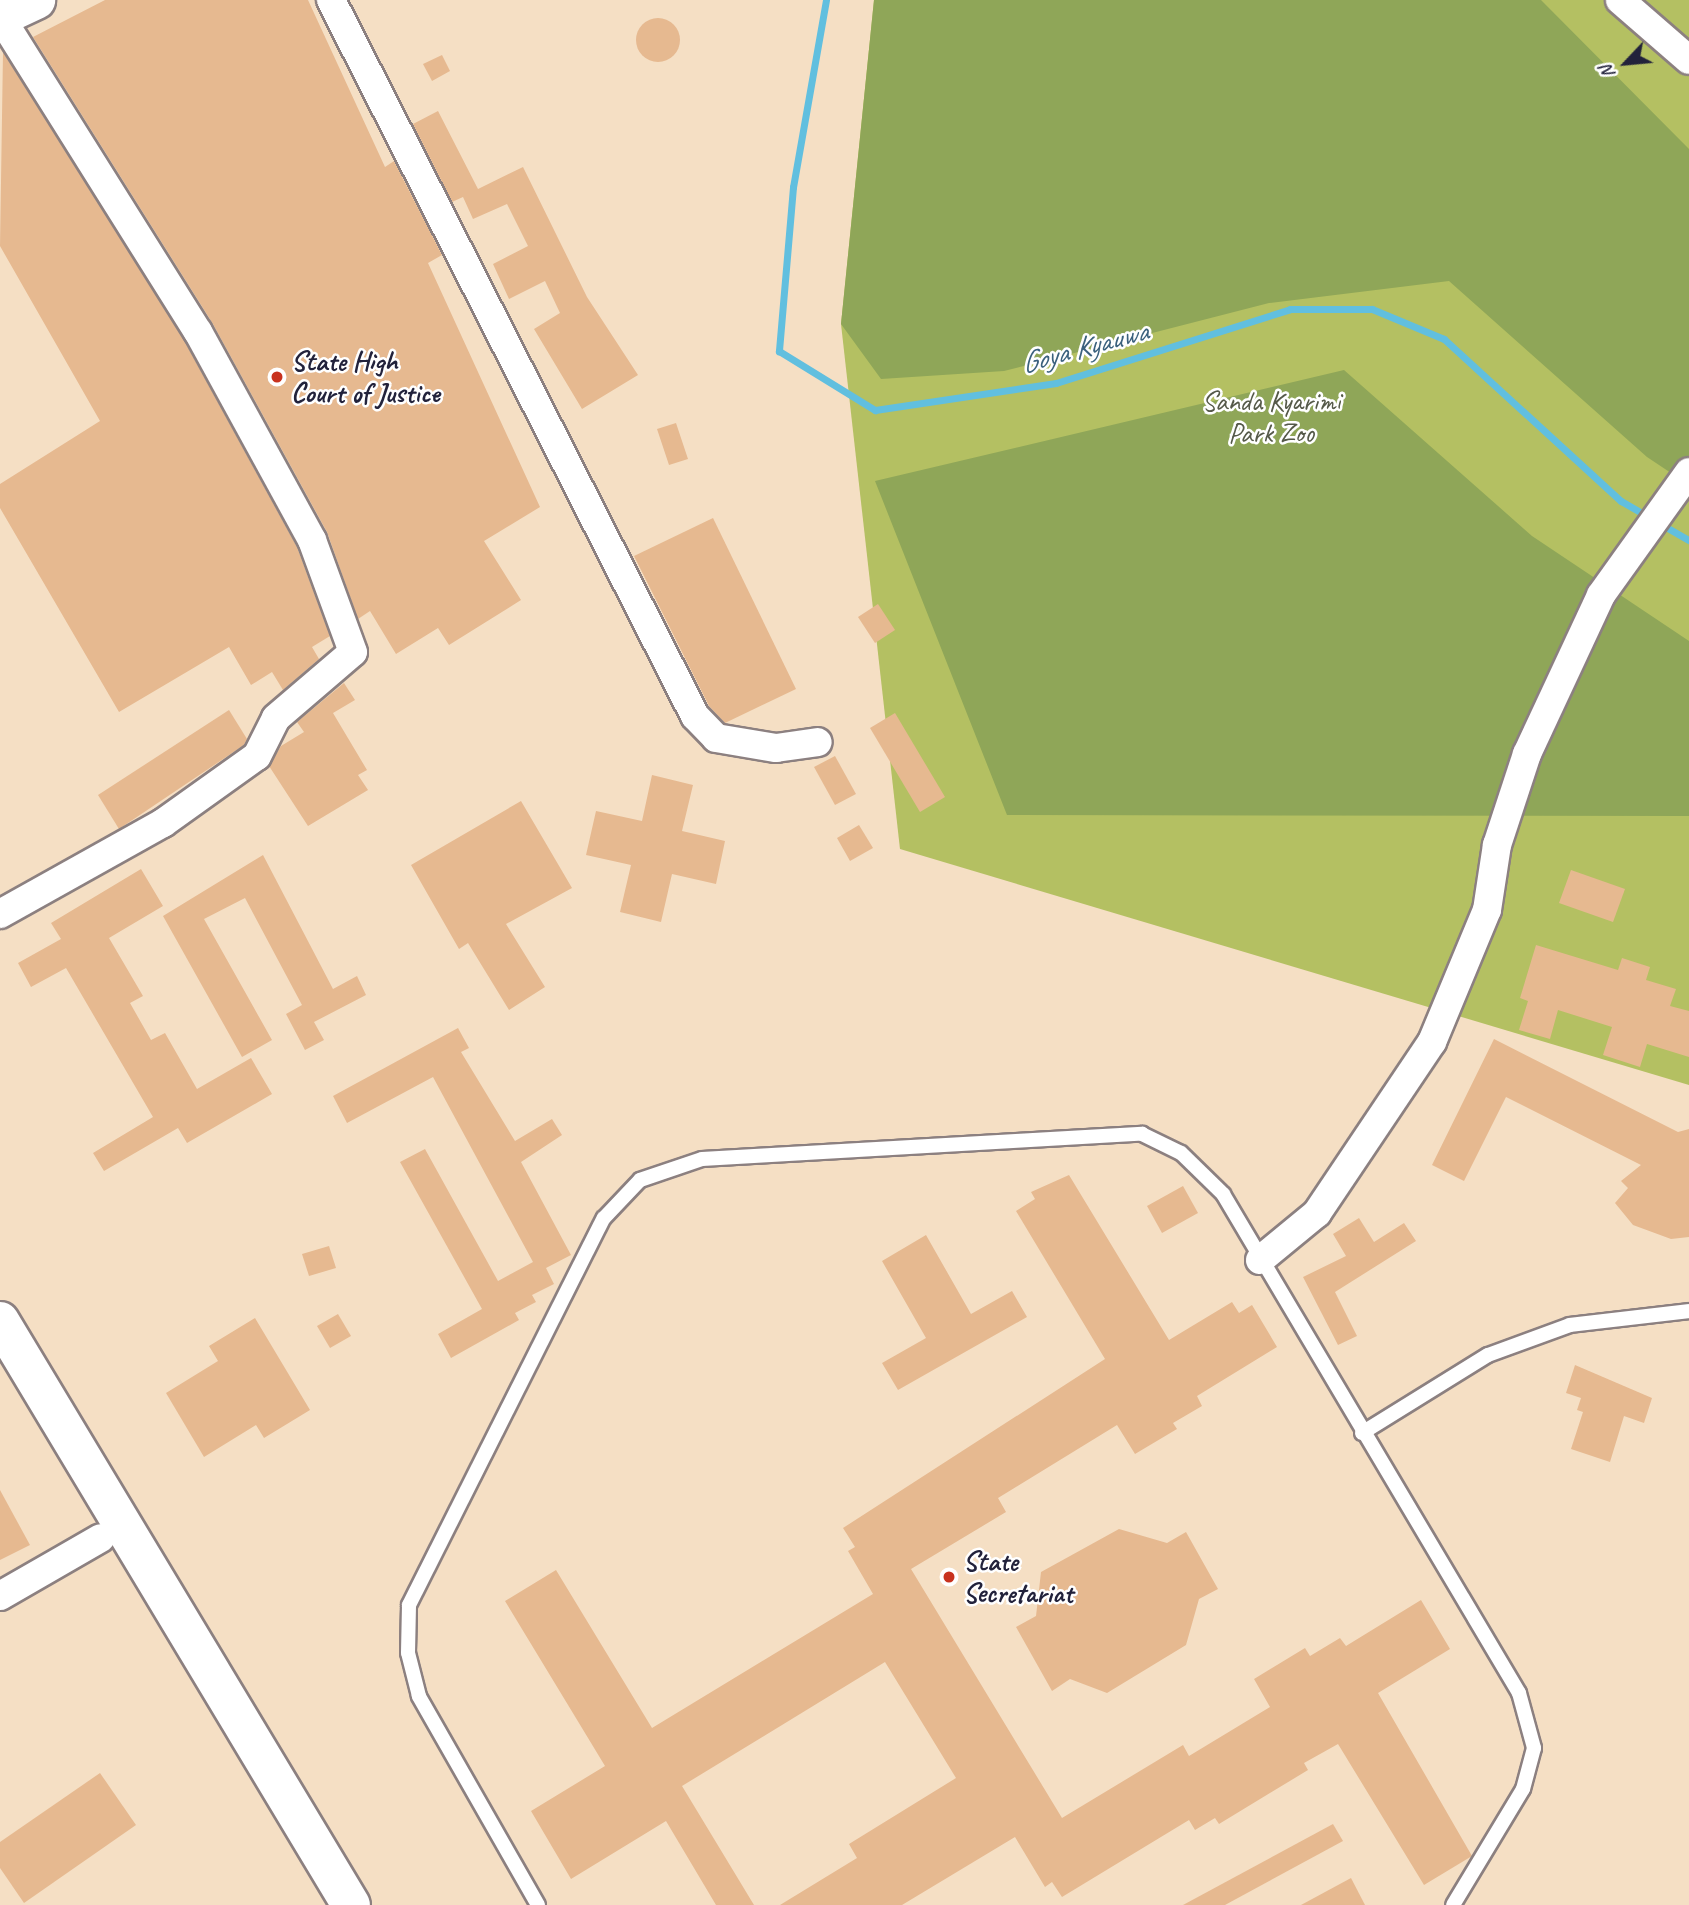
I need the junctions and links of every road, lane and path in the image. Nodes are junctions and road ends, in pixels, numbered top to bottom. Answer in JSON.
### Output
{"nodes":[{"id":1,"x":36,"y":0,"type":"edge"},
{"id":2,"x":331,"y":0,"type":"edge"},
{"id":3,"x":1620,"y":0,"type":"edge"},
{"id":4,"x":0,"y":17,"type":"edge"},
{"id":5,"x":1689,"y":60,"type":"edge"},
{"id":6,"x":1684,"y":479,"type":"edge"},
{"id":7,"x":818,"y":742,"type":"dead end"},
{"id":8,"x":0,"y":914,"type":"edge"},
{"id":9,"x":1260,"y":1260,"type":"junction"},
{"id":10,"x":1689,"y":1311,"type":"edge"},
{"id":11,"x":0,"y":1321,"type":"edge"},
{"id":12,"x":0,"y":1362,"type":"edge"},
{"id":13,"x":1362,"y":1433,"type":"junction"},
{"id":14,"x":102,"y":1538,"type":"junction"},
{"id":15,"x":0,"y":1597,"type":"edge"},
{"id":16,"x":324,"y":1905,"type":"edge"},
{"id":17,"x":351,"y":1905,"type":"edge"},
{"id":18,"x":538,"y":1905,"type":"edge"},
{"id":19,"x":1453,"y":1905,"type":"edge"}],
"edges":[{"from":1,"to":4,"type":"main road"},
{"from":2,"to":7,"type":"street"},
{"from":3,"to":5,"type":"street"},
{"from":4,"to":8,"type":"street"},
{"from":6,"to":9,"type":"street"},
{"from":9,"to":13,"type":"lane"},
{"from":9,"to":18,"type":"lane"},
{"from":10,"to":13,"type":"lane"},
{"from":11,"to":17,"type":"main road"},
{"from":12,"to":14,"type":"main road"},
{"from":13,"to":19,"type":"lane"},
{"from":14,"to":15,"type":"street"},
{"from":14,"to":16,"type":"main road"}]}
